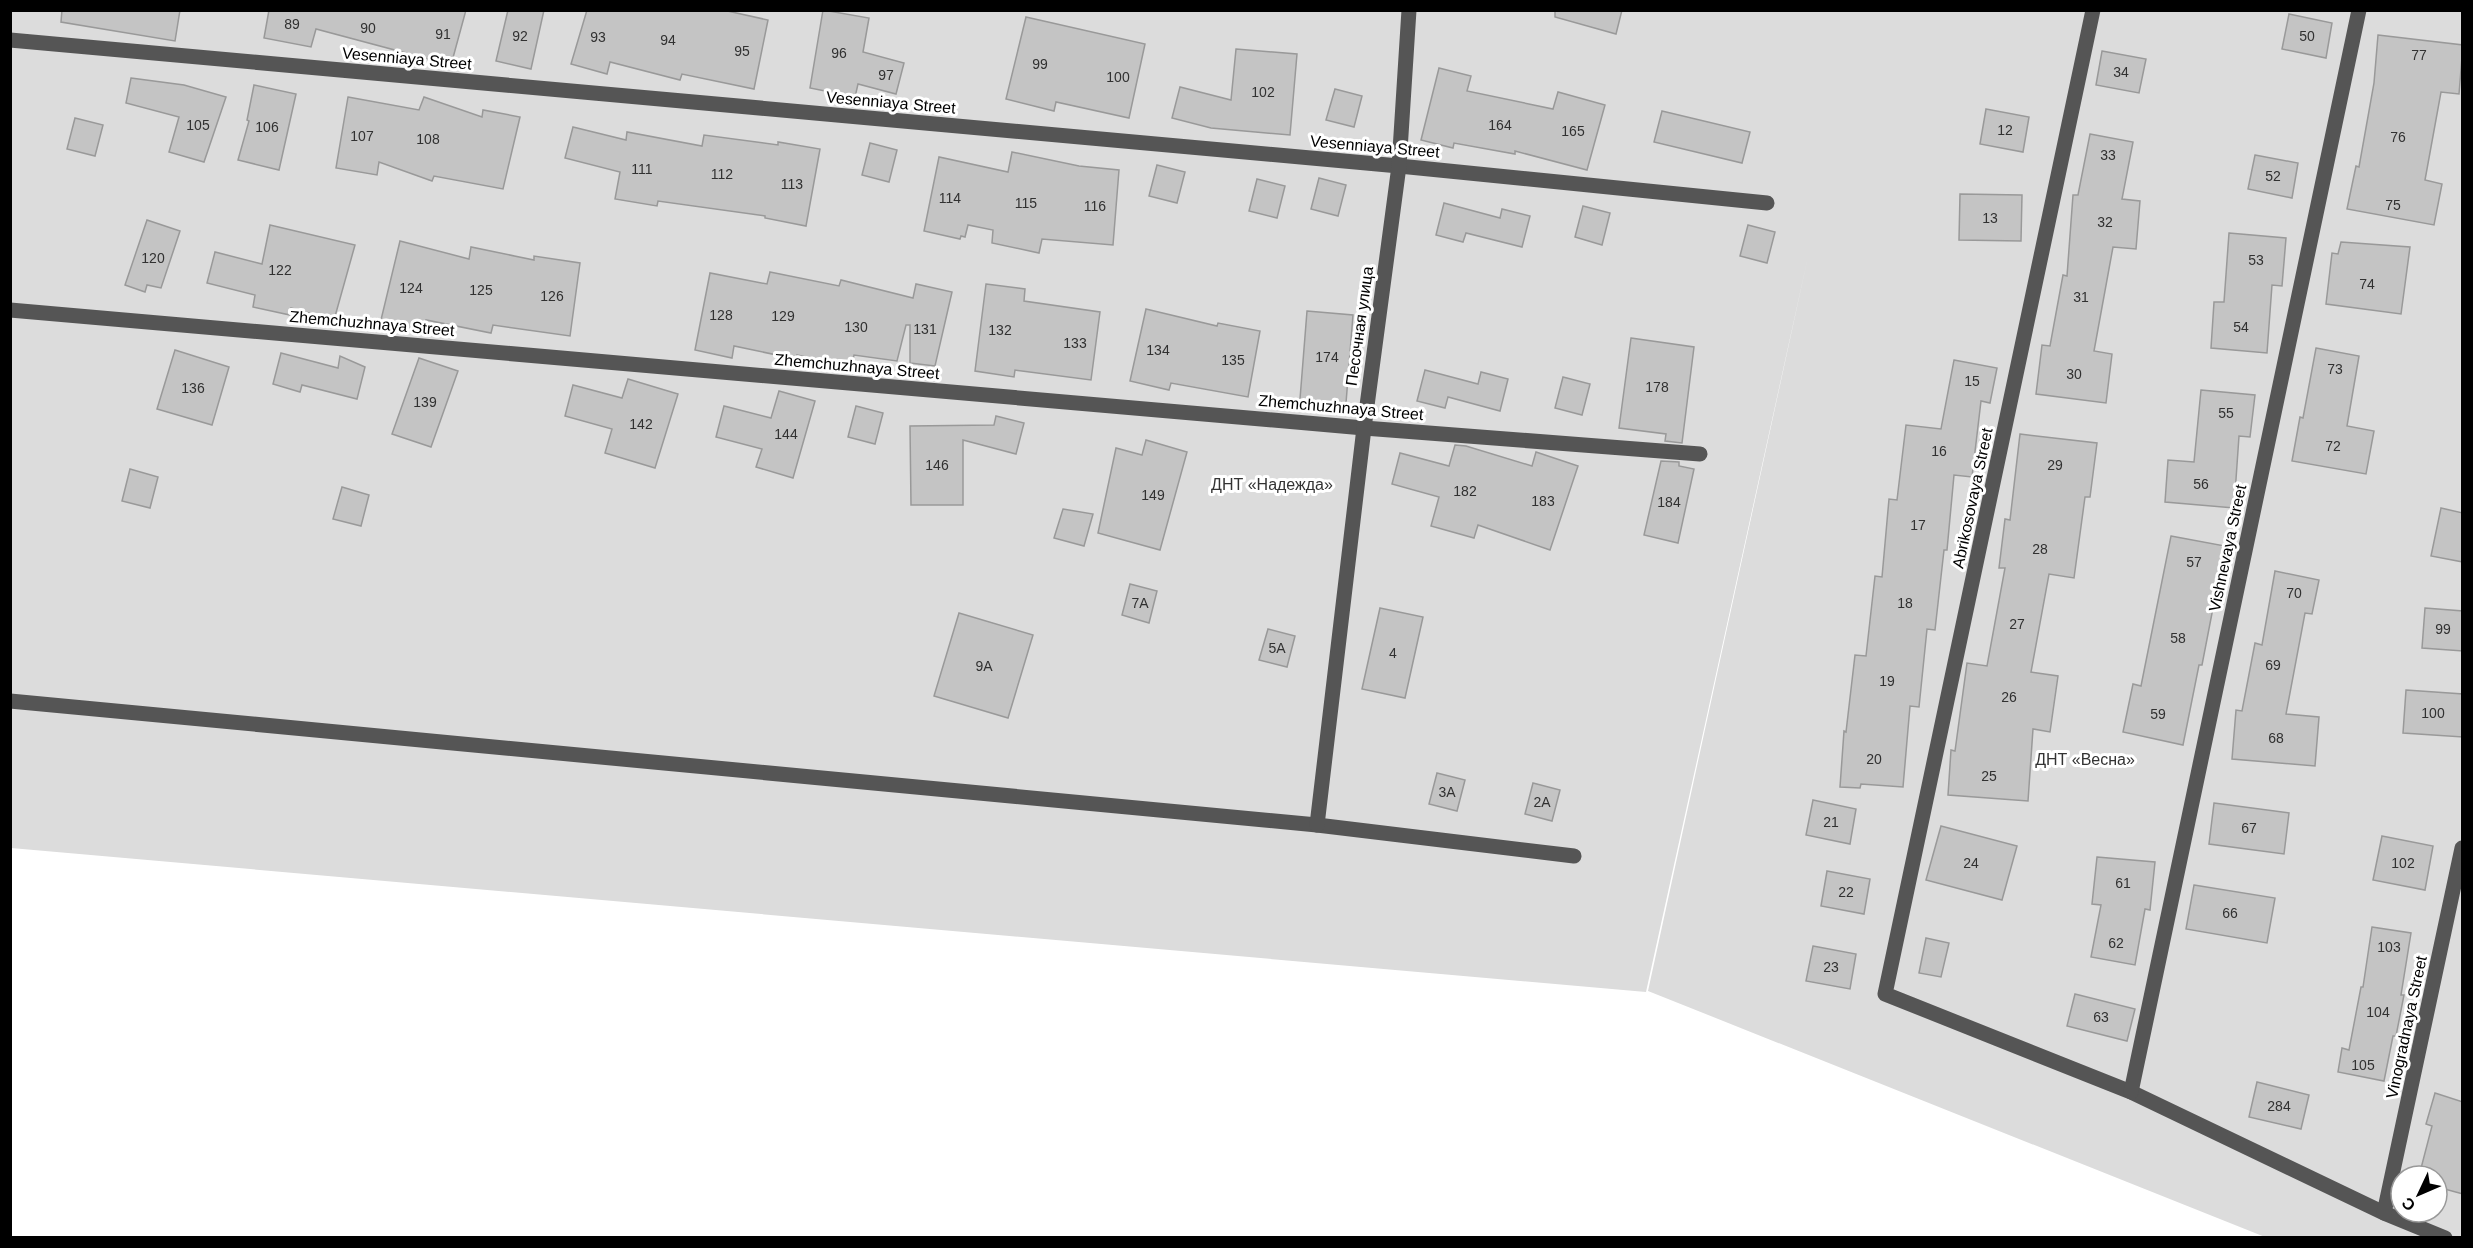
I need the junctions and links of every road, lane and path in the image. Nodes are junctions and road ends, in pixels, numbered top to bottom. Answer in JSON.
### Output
{"nodes":[{"id":1,"x":1409,"y":10,"type":"edge"},
{"id":2,"x":2093,"y":10,"type":"edge"},
{"id":3,"x":2359,"y":10,"type":"edge"},
{"id":4,"x":10,"y":40,"type":"edge"},
{"id":5,"x":1399,"y":166,"type":"junction"},
{"id":6,"x":1767,"y":203,"type":"dead end"},
{"id":7,"x":10,"y":310,"type":"edge"},
{"id":8,"x":1364,"y":428,"type":"junction"},
{"id":9,"x":1700,"y":454,"type":"dead end"},
{"id":10,"x":10,"y":701,"type":"edge"},
{"id":11,"x":1317,"y":825,"type":"junction"},
{"id":12,"x":2463,"y":848,"type":"edge"},
{"id":13,"x":1574,"y":856,"type":"dead end"},
{"id":14,"x":2131,"y":1092,"type":"junction"},
{"id":15,"x":2384,"y":1213,"type":"junction"},
{"id":16,"x":2445,"y":1238,"type":"edge"}],
"edges":[{"from":1,"to":5,"type":"lane","name":"Песочная улица"},
{"from":2,"to":14,"type":"lane","name":"Abrikosovaya Street"},
{"from":3,"to":14,"type":"lane","name":"Vishnevaya Street"},
{"from":4,"to":5,"type":"lane","name":"Vesenniaya Street"},
{"from":5,"to":6,"type":"lane","name":"Vesenniaya Street"},
{"from":5,"to":8,"type":"lane","name":"Песочная улица"},
{"from":7,"to":8,"type":"lane","name":"Zhemchuzhnaya Street"},
{"from":8,"to":9,"type":"lane","name":"Zhemchuzhnaya Street"},
{"from":8,"to":11,"type":"lane","name":"Песочная улица"},
{"from":10,"to":11,"type":"lane"},
{"from":11,"to":13,"type":"lane"},
{"from":12,"to":15,"type":"lane","name":"Vinogradnaya Street"},
{"from":14,"to":15,"type":"lane"},
{"from":15,"to":16,"type":"lane"}]}
